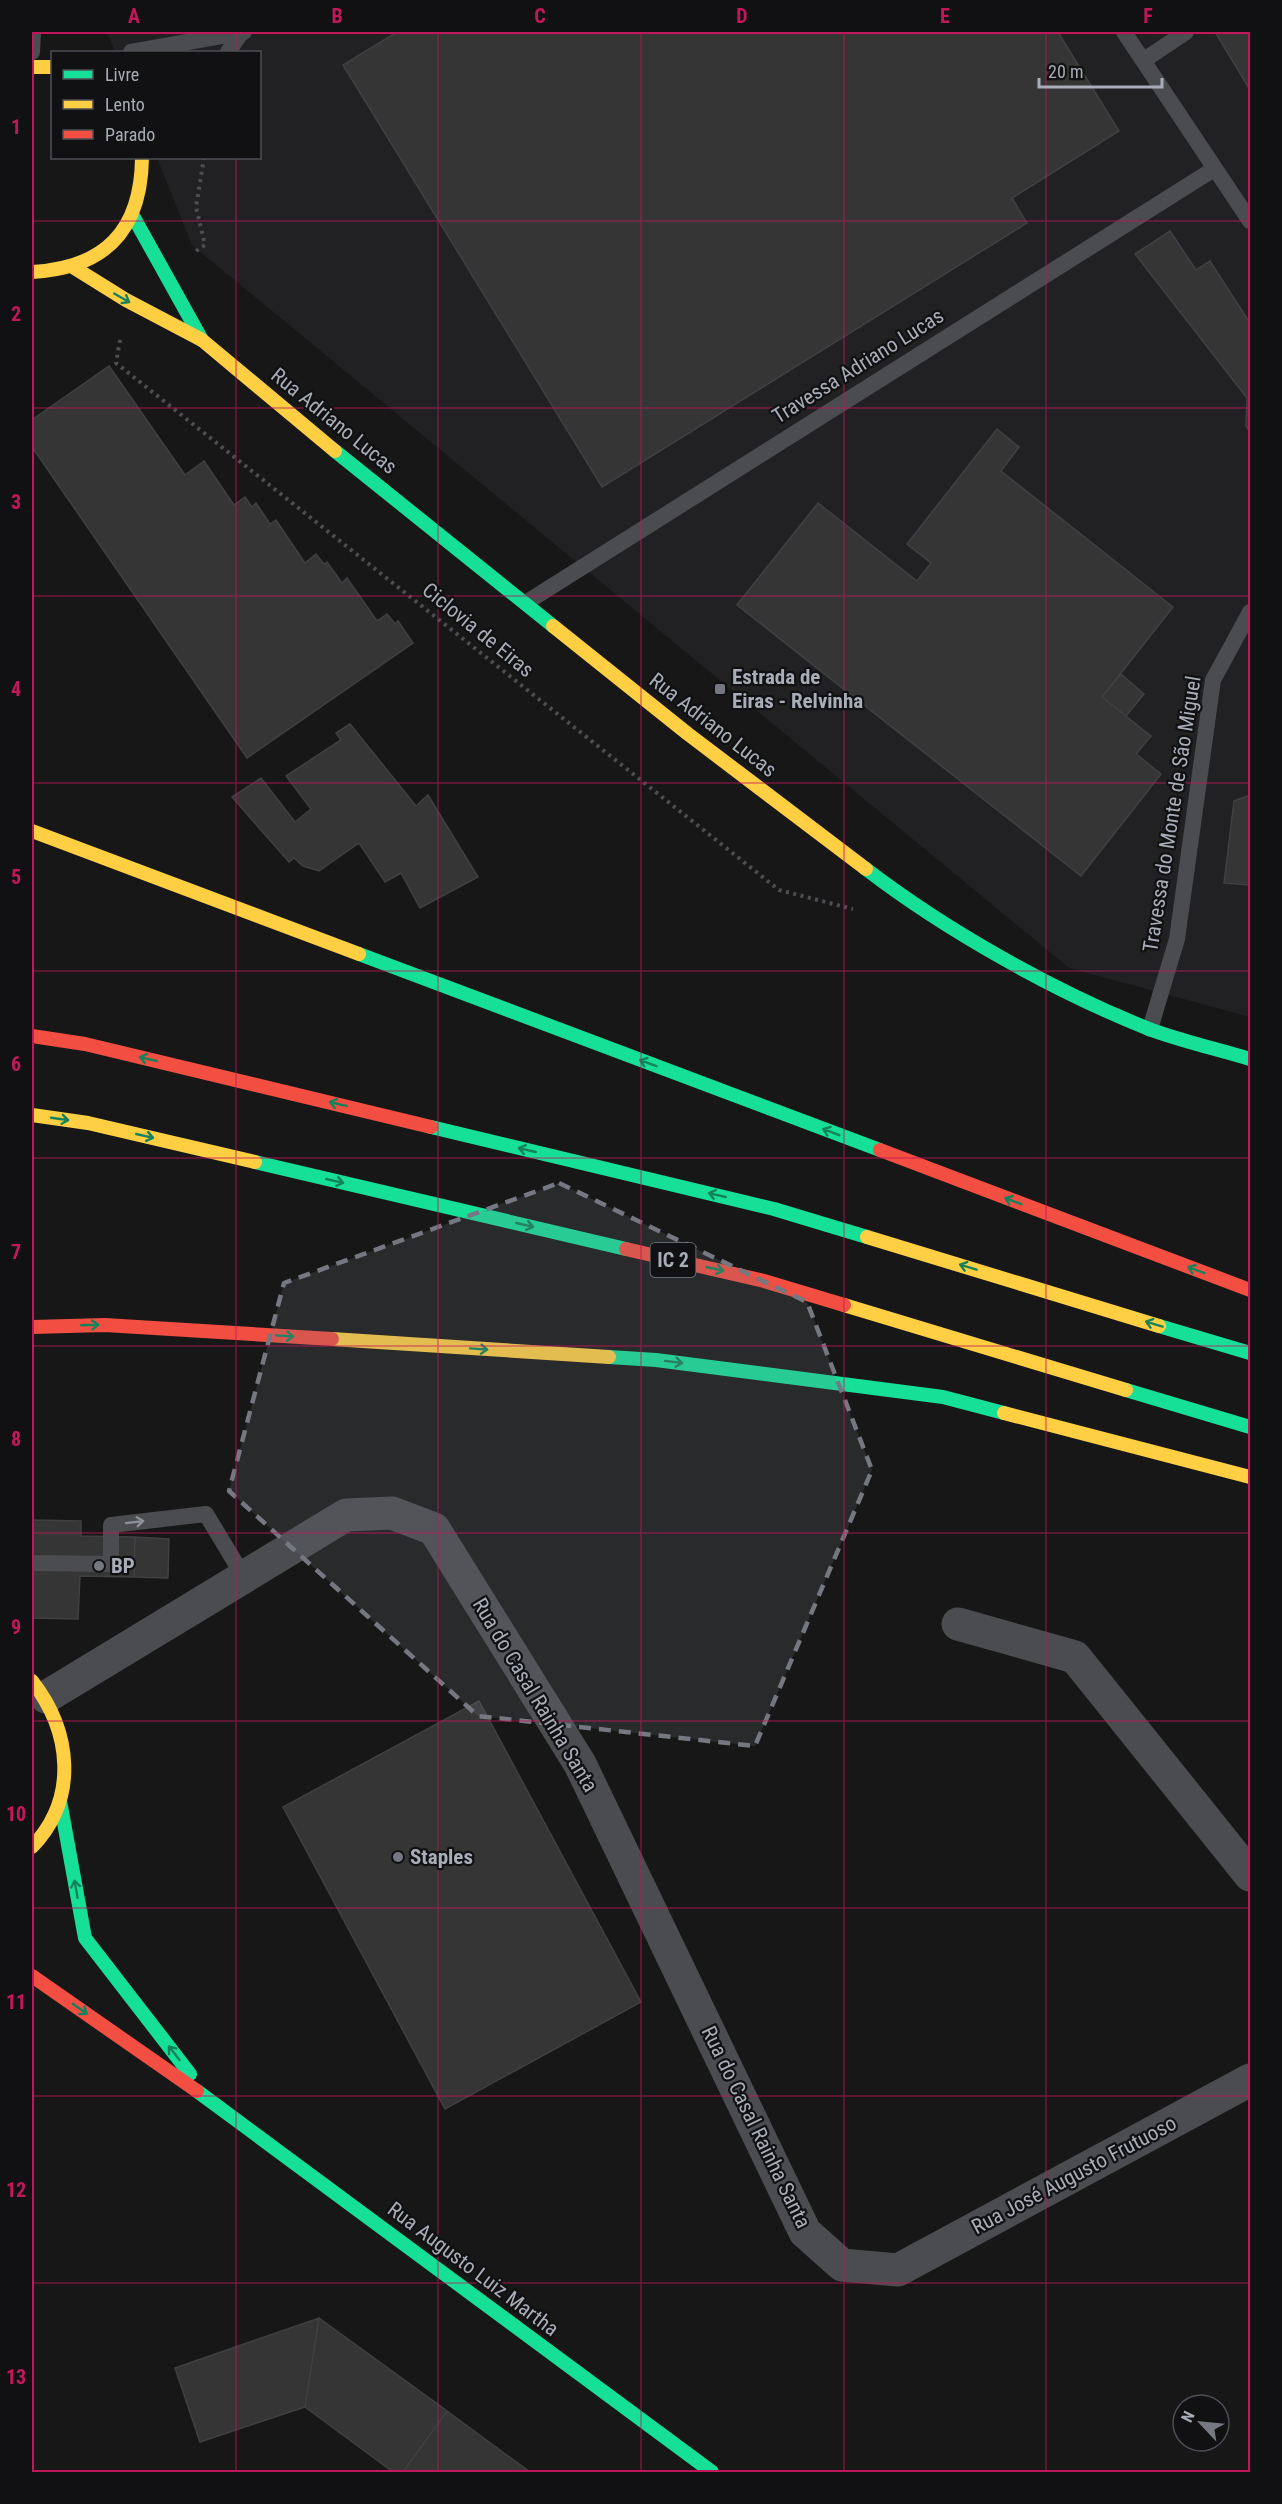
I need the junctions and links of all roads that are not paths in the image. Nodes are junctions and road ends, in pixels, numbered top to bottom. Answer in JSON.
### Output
{"nodes":[{"id":1,"x":33,"y":32,"type":"edge"},
{"id":2,"x":243,"y":32,"type":"edge"},
{"id":3,"x":1124,"y":32,"type":"edge"},
{"id":4,"x":1186,"y":32,"type":"edge"},
{"id":5,"x":137,"y":51,"type":"edge"},
{"id":6,"x":229,"y":51,"type":"edge"},
{"id":7,"x":32,"y":52,"type":"edge"},
{"id":8,"x":1144,"y":60,"type":"junction"},
{"id":9,"x":51,"y":66,"type":"edge"},
{"id":10,"x":32,"y":67,"type":"edge"},
{"id":11,"x":142,"y":159,"type":"edge"},
{"id":12,"x":156,"y":159,"type":"edge"},
{"id":13,"x":1214,"y":169,"type":"junction"},
{"id":14,"x":144,"y":177,"type":"junction"},
{"id":15,"x":133,"y":216,"type":"junction"},
{"id":16,"x":1251,"y":220,"type":"edge"},
{"id":17,"x":72,"y":267,"type":"junction"},
{"id":18,"x":32,"y":272,"type":"edge"},
{"id":19,"x":202,"y":340,"type":"junction"},
{"id":20,"x":527,"y":602,"type":"junction"},
{"id":21,"x":1251,"y":612,"type":"edge"},
{"id":22,"x":32,"y":831,"type":"edge"},
{"id":23,"x":1150,"y":1029,"type":"junction"},
{"id":24,"x":32,"y":1036,"type":"edge"},
{"id":25,"x":1251,"y":1059,"type":"edge"},
{"id":26,"x":32,"y":1115,"type":"edge"},
{"id":27,"x":1251,"y":1290,"type":"edge"},
{"id":28,"x":32,"y":1327,"type":"edge"},
{"id":29,"x":1251,"y":1353,"type":"edge"},
{"id":30,"x":1251,"y":1427,"type":"edge"},
{"id":31,"x":1251,"y":1477,"type":"edge"},
{"id":32,"x":32,"y":1563,"type":"edge"},
{"id":33,"x":244,"y":1577,"type":"junction"},
{"id":34,"x":958,"y":1624,"type":"dead end"},
{"id":35,"x":39,"y":1689,"type":"edge"},
{"id":36,"x":60,"y":1801,"type":"junction"},
{"id":37,"x":32,"y":1848,"type":"edge"},
{"id":38,"x":1251,"y":1875,"type":"edge"},
{"id":39,"x":32,"y":1976,"type":"edge"},
{"id":40,"x":1251,"y":2080,"type":"edge"},
{"id":41,"x":209,"y":2099,"type":"junction"},
{"id":42,"x":898,"y":2270,"type":"joint"},
{"id":43,"x":712,"y":2472,"type":"edge"}],
"edges":[{"from":1,"to":7,"type":"lane"},
{"from":2,"to":5,"type":"lane"},
{"from":2,"to":6,"type":"lane"},
{"from":3,"to":8,"type":"lane"},
{"from":4,"to":8,"type":"lane"},
{"from":8,"to":13,"type":"lane"},
{"from":9,"to":10,"type":"main road"},
{"from":11,"to":14,"type":"main road"},
{"from":12,"to":14,"type":"lane"},
{"from":13,"to":16,"type":"lane"},
{"from":13,"to":20,"type":"lane","name":"Travessa Adriano Lucas"},
{"from":14,"to":15,"type":"main road"},
{"from":15,"to":17,"type":"main road"},
{"from":15,"to":19,"type":"main road","name":"Rua Adriano Lucas"},
{"from":17,"to":18,"type":"main road"},
{"from":17,"to":19,"type":"main road","name":"Rua Adriano Lucas","one_way":true},
{"from":19,"to":20,"type":"main road","name":"Rua Adriano Lucas"},
{"from":20,"to":23,"type":"main road","name":"Rua Adriano Lucas"},
{"from":21,"to":23,"type":"lane","name":"Travessa do Monte de São Miguel"},
{"from":27,"to":22,"type":"main road","one_way":true},
{"from":23,"to":25,"type":"main road","name":"Rua Adriano Lucas"},
{"from":29,"to":24,"type":"main road","one_way":true},
{"from":26,"to":30,"type":"main road","number":"IC 2","one_way":true},
{"from":28,"to":31,"type":"main road","one_way":true},
{"from":32,"to":33,"type":"lane","one_way":true},
{"from":33,"to":35,"type":"street","name":"Rua do Casal Rainha Santa"},
{"from":33,"to":42,"type":"street","name":"Rua do Casal Rainha Santa"},
{"from":34,"to":38,"type":"street"},
{"from":35,"to":36,"type":"main road"},
{"from":36,"to":37,"type":"main road"},
{"from":41,"to":36,"type":"main road","name":"Rua Augusto Luiz Martha","one_way":true},
{"from":39,"to":41,"type":"main road","name":"Rua Augusto Luiz Martha","one_way":true},
{"from":40,"to":42,"type":"street","name":"Rua José Augusto Frutuoso"},
{"from":41,"to":43,"type":"main road","name":"Rua Augusto Luiz Martha"}]}
